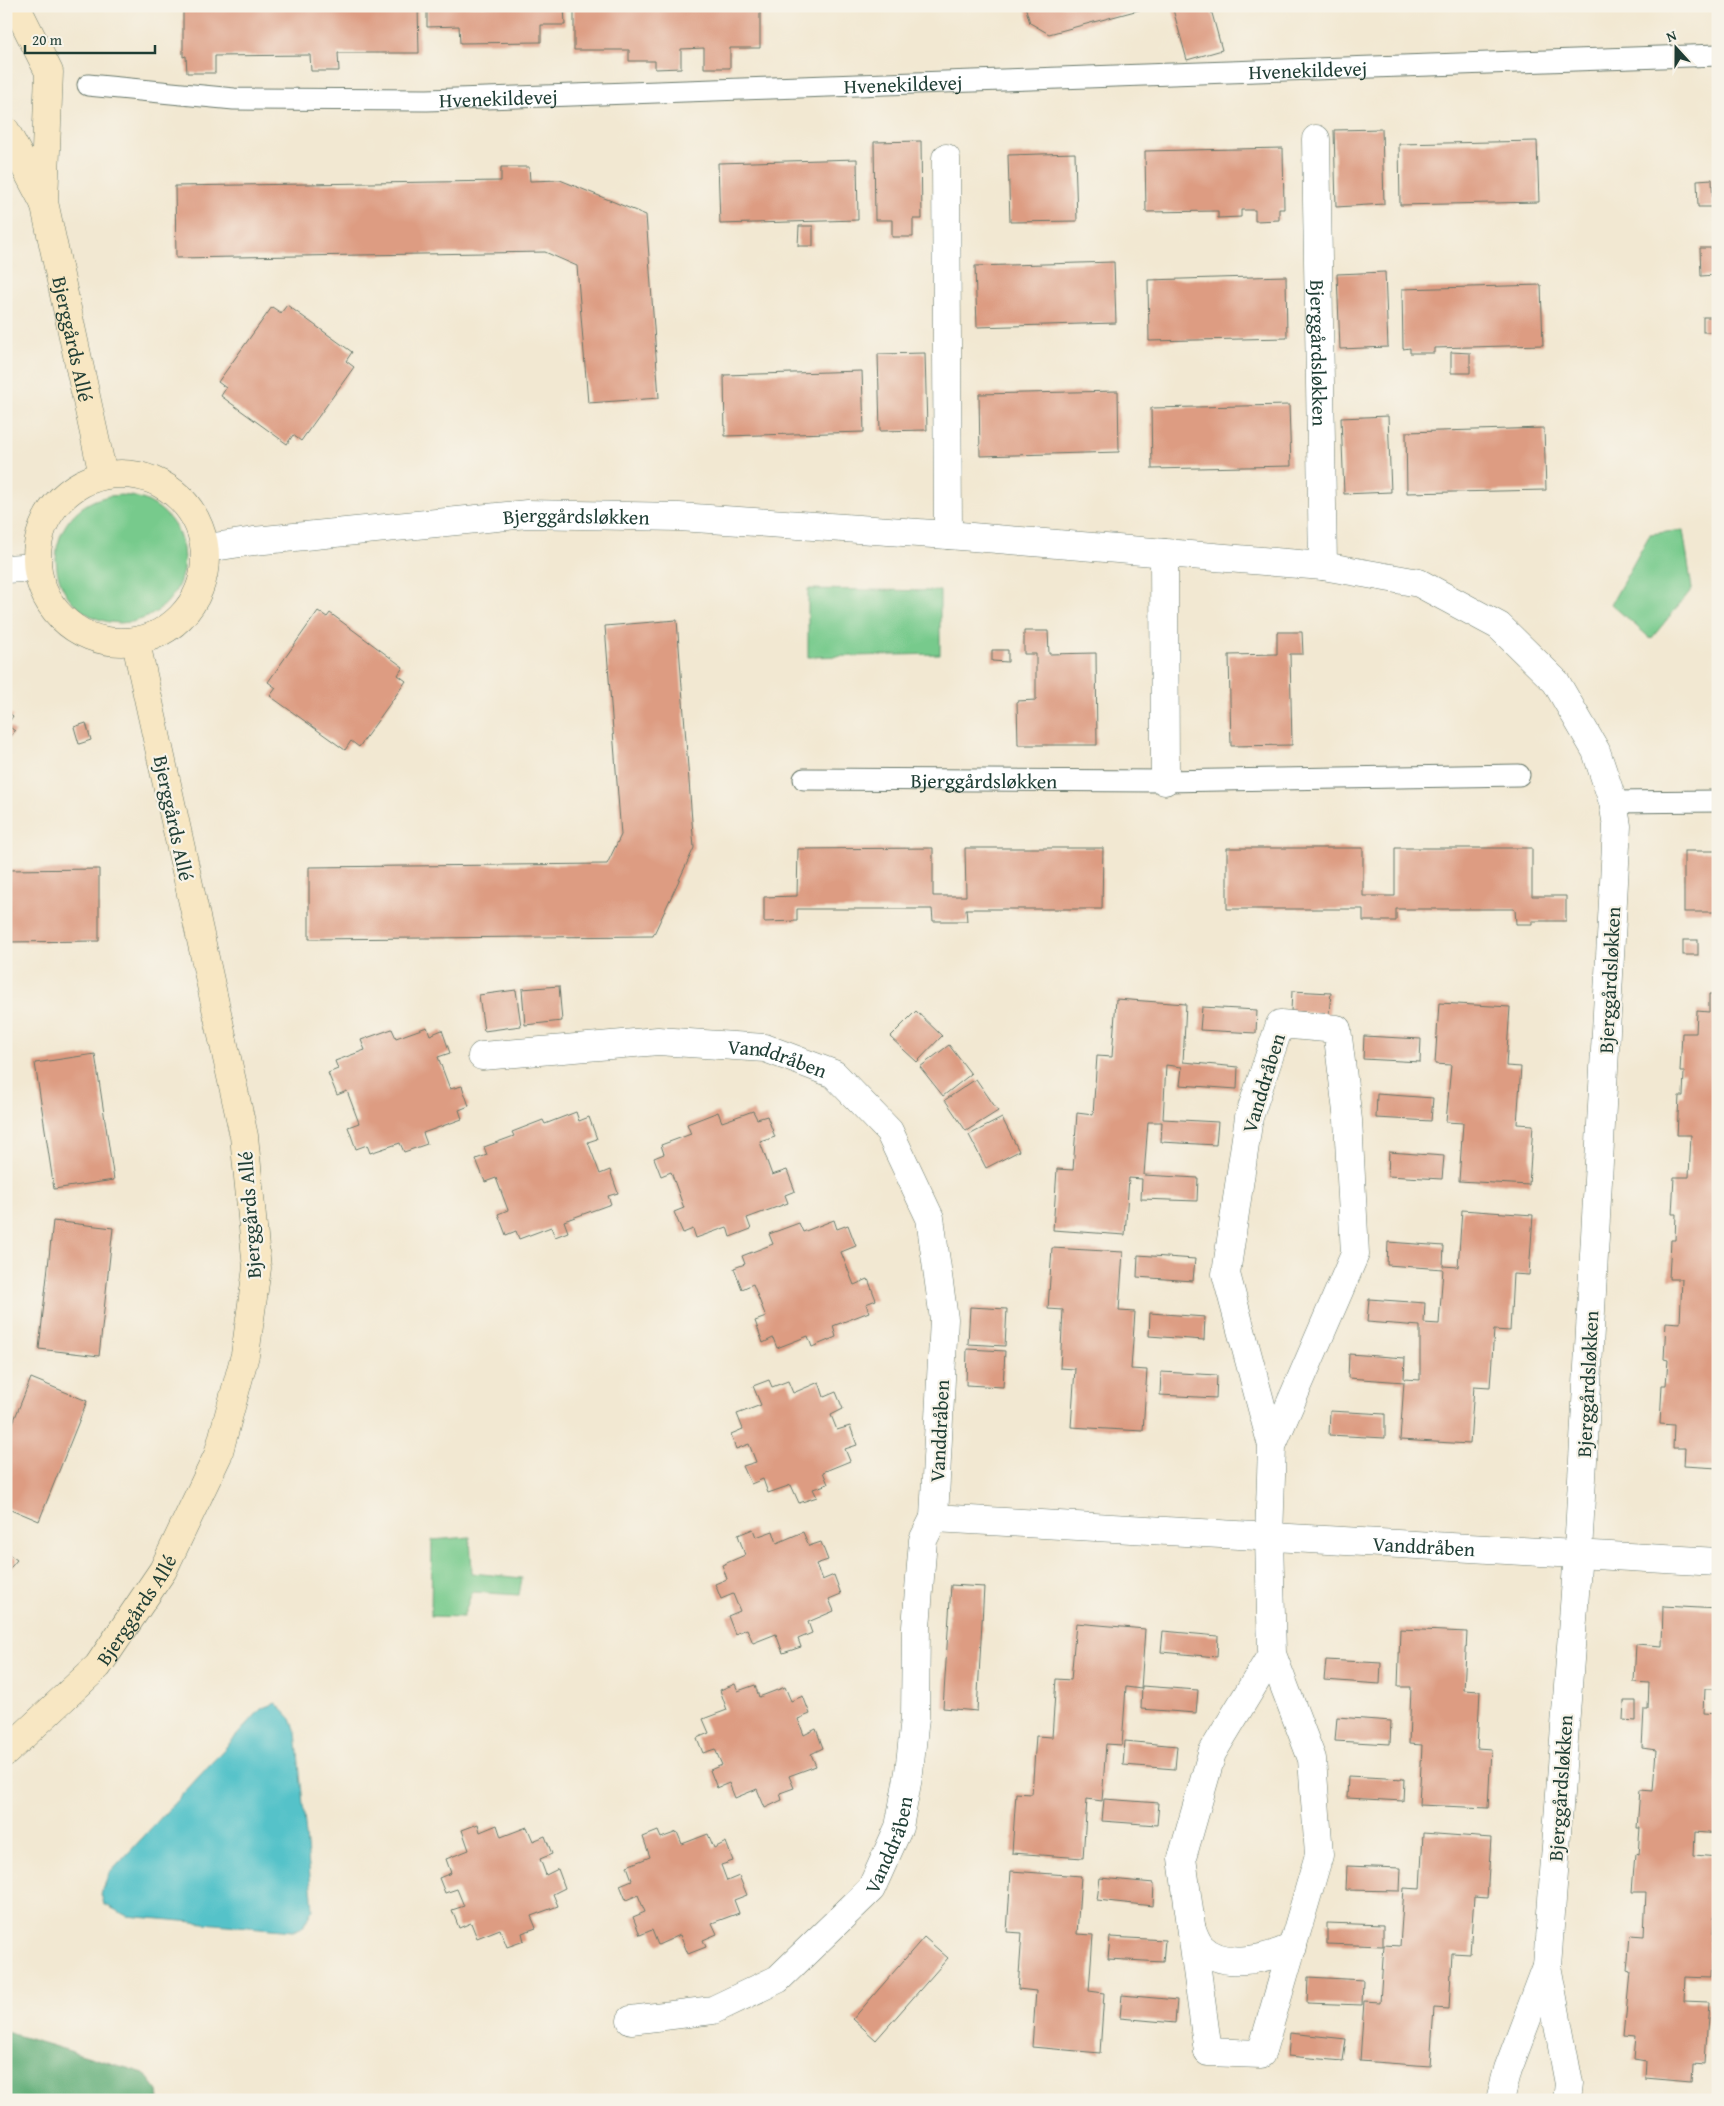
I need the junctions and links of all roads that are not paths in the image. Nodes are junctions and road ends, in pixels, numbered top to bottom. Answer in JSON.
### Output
{"nodes":[{"id":1,"x":16,"y":6,"type":"edge"},
{"id":2,"x":1718,"y":56,"type":"edge"},
{"id":3,"x":88,"y":85,"type":"dead end"},
{"id":4,"x":6,"y":131,"type":"edge"},
{"id":5,"x":1316,"y":139,"type":"dead end"},
{"id":6,"x":946,"y":158,"type":"dead end"},
{"id":7,"x":44,"y":202,"type":"junction"},
{"id":8,"x":103,"y":475,"type":"junction"},
{"id":9,"x":948,"y":535,"type":"junction"},
{"id":10,"x":207,"y":548,"type":"junction"},
{"id":11,"x":1164,"y":553,"type":"junction"},
{"id":12,"x":1323,"y":566,"type":"junction"},
{"id":13,"x":37,"y":567,"type":"junction"},
{"id":14,"x":6,"y":569,"type":"edge"},
{"id":15,"x":136,"y":642,"type":"junction"},
{"id":16,"x":1519,"y":775,"type":"dead end"},
{"id":17,"x":804,"y":779,"type":"dead end"},
{"id":18,"x":1165,"y":781,"type":"junction"},
{"id":19,"x":1718,"y":801,"type":"edge"},
{"id":20,"x":1613,"y":802,"type":"junction"},
{"id":21,"x":482,"y":1056,"type":"dead end"},
{"id":22,"x":1272,"y":1446,"type":"junction"},
{"id":23,"x":934,"y":1518,"type":"junction"},
{"id":24,"x":1269,"y":1538,"type":"junction"},
{"id":25,"x":1578,"y":1553,"type":"junction"},
{"id":26,"x":1718,"y":1562,"type":"edge"},
{"id":27,"x":1272,"y":1654,"type":"junction"},
{"id":28,"x":6,"y":1752,"type":"edge"},
{"id":29,"x":1192,"y":1929,"type":"junction"},
{"id":30,"x":1292,"y":1947,"type":"junction"},
{"id":31,"x":1547,"y":1966,"type":"junction"},
{"id":32,"x":631,"y":2020,"type":"dead end"},
{"id":33,"x":1500,"y":2100,"type":"edge"},
{"id":34,"x":1567,"y":2100,"type":"edge"}],
"edges":[{"from":1,"to":7,"type":"street","name":"Bjerggårds Allé"},
{"from":2,"to":3,"type":"lane","name":"Hvenekildevej"},
{"from":4,"to":7,"type":"street","name":"Bjerggårds Allé"},
{"from":5,"to":12,"type":"street","name":"Bjerggårdsløkken"},
{"from":6,"to":9,"type":"street"},
{"from":7,"to":8,"type":"street","name":"Bjerggårds Allé"},
{"from":8,"to":10,"type":"street"},
{"from":8,"to":13,"type":"street"},
{"from":9,"to":10,"type":"street","name":"Bjerggårdsløkken"},
{"from":9,"to":11,"type":"street","name":"Bjerggårdsløkken"},
{"from":10,"to":15,"type":"street"},
{"from":11,"to":12,"type":"street","name":"Bjerggårdsløkken"},
{"from":11,"to":18,"type":"street"},
{"from":12,"to":20,"type":"street","name":"Bjerggårdsløkken"},
{"from":13,"to":14,"type":"street"},
{"from":13,"to":15,"type":"street"},
{"from":15,"to":28,"type":"street","name":"Bjerggårds Allé"},
{"from":16,"to":18,"type":"lane","name":"Bjerggårdsløkken"},
{"from":17,"to":18,"type":"lane","name":"Bjerggårdsløkken"},
{"from":19,"to":20,"type":"lane"},
{"from":20,"to":25,"type":"street","name":"Bjerggårdsløkken"},
{"from":21,"to":23,"type":"street","name":"Vanddråben"},
{"from":22,"to":22,"type":"street","name":"Vanddråben"},
{"from":22,"to":24,"type":"street","name":"Vanddråben"},
{"from":23,"to":24,"type":"street","name":"Vanddråben"},
{"from":23,"to":32,"type":"street","name":"Vanddråben"},
{"from":24,"to":25,"type":"street","name":"Vanddråben"},
{"from":24,"to":27,"type":"street","name":"Vanddråben"},
{"from":25,"to":26,"type":"street","name":"Vanddråben"},
{"from":25,"to":31,"type":"street","name":"Bjerggårdsløkken"},
{"from":27,"to":29,"type":"street","name":"Vanddråben"},
{"from":27,"to":30,"type":"street","name":"Vanddråben"},
{"from":29,"to":30,"type":"street","name":"Vanddråben"},
{"from":29,"to":30,"type":"street","name":"Vanddråben"},
{"from":31,"to":33,"type":"street","name":"Bjerggårdsløkken"},
{"from":31,"to":34,"type":"street","name":"Bjerggårdsløkken"}]}
